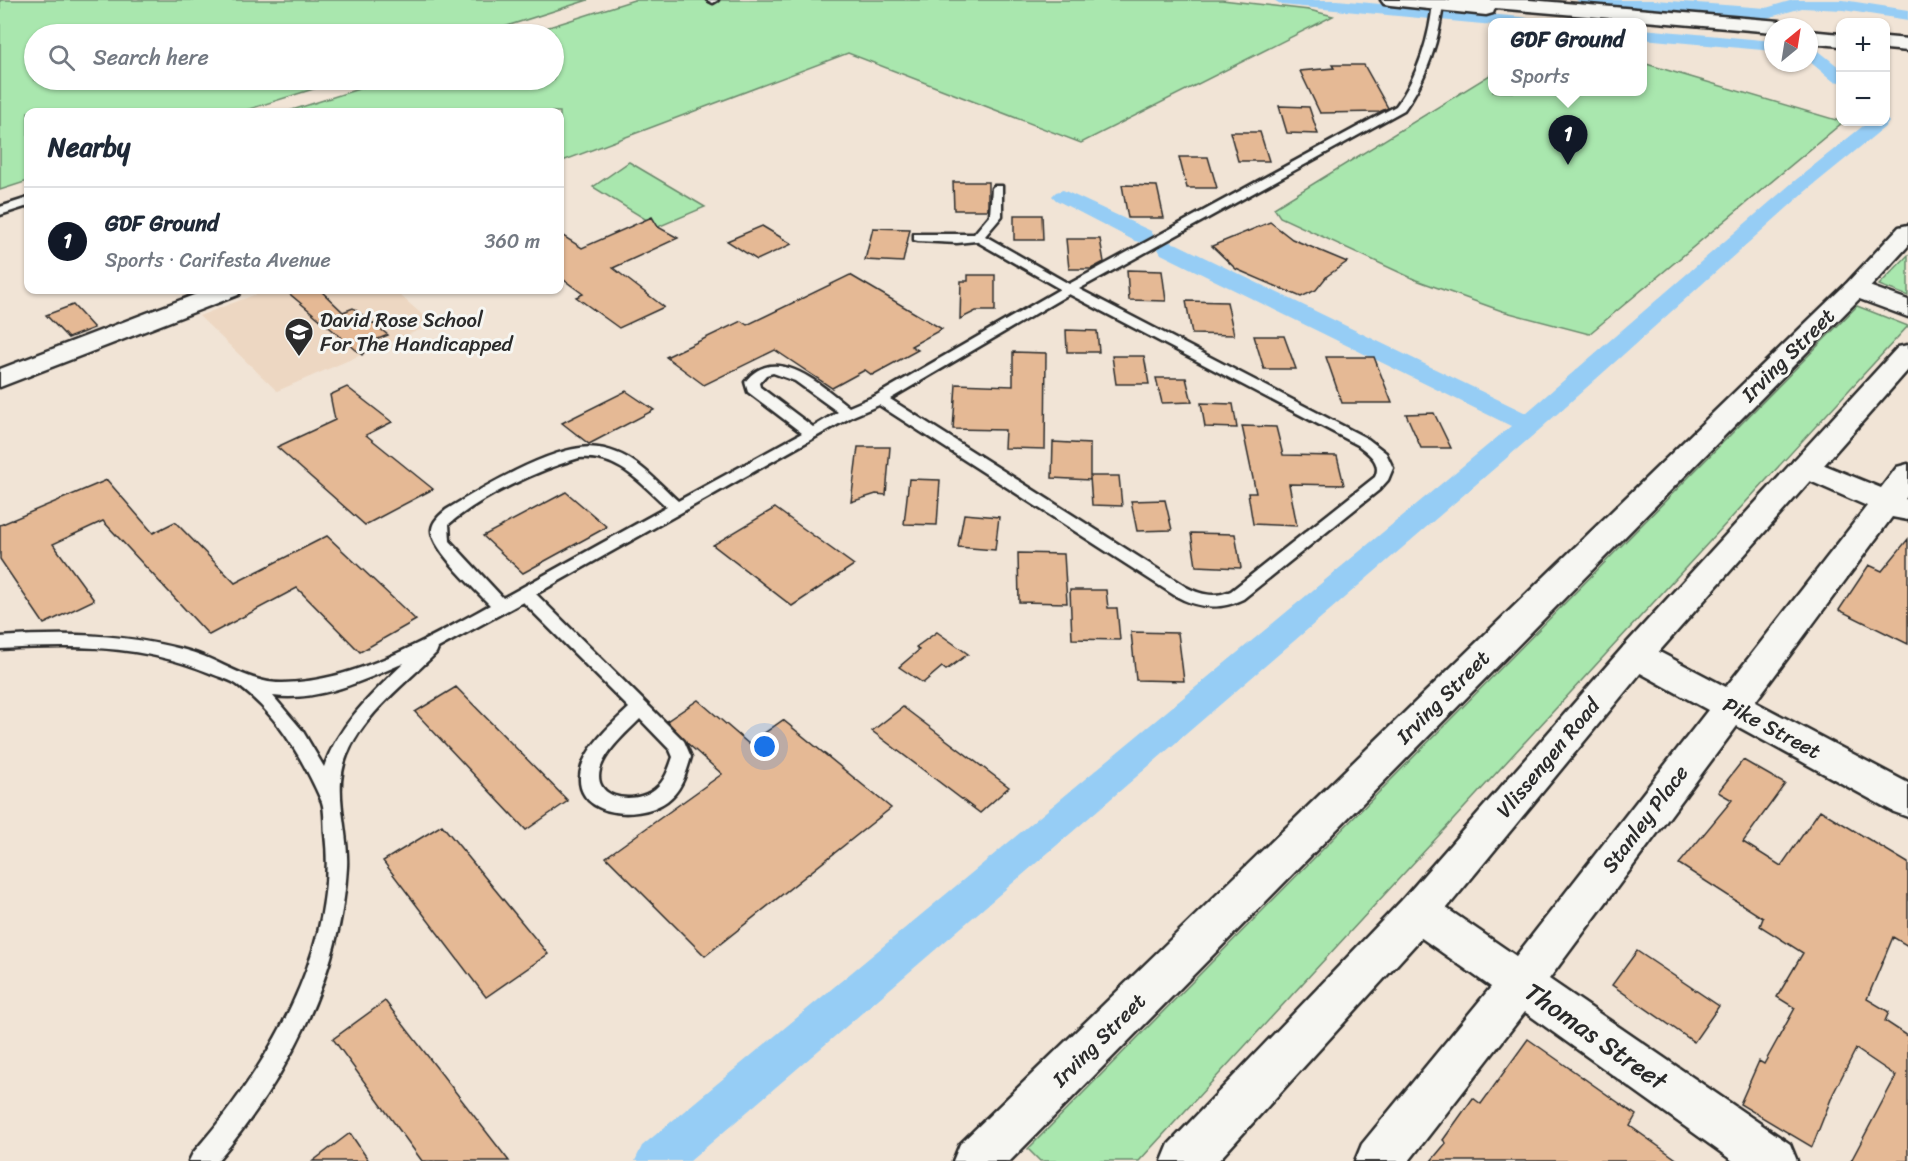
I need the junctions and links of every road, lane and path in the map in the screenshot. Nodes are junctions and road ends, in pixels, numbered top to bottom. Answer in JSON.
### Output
{"nodes":[{"id":1,"x":1390,"y":0,"type":"edge"},
{"id":2,"x":1464,"y":0,"type":"edge"},
{"id":3,"x":1437,"y":9,"type":"edge"},
{"id":4,"x":1576,"y":18,"type":"edge"},
{"id":5,"x":1647,"y":23,"type":"edge"},
{"id":6,"x":1764,"y":26,"type":"edge"},
{"id":7,"x":1818,"y":30,"type":"edge"},
{"id":8,"x":1836,"y":31,"type":"edge"},
{"id":9,"x":1764,"y":33,"type":"edge"},
{"id":10,"x":1890,"y":33,"type":"edge"},
{"id":11,"x":1908,"y":35,"type":"edge"},
{"id":12,"x":1818,"y":38,"type":"edge"},
{"id":13,"x":1836,"y":40,"type":"edge"},
{"id":14,"x":1890,"y":43,"type":"edge"},
{"id":15,"x":1908,"y":45,"type":"edge"},
{"id":16,"x":998,"y":188,"type":"dead end"},
{"id":17,"x":24,"y":203,"type":"edge"},
{"id":18,"x":0,"y":211,"type":"edge"},
{"id":19,"x":1908,"y":232,"type":"edge"},
{"id":20,"x":918,"y":237,"type":"dead end"},
{"id":21,"x":978,"y":237,"type":"junction"},
{"id":22,"x":1069,"y":289,"type":"junction"},
{"id":23,"x":1855,"y":289,"type":"junction"},
{"id":24,"x":220,"y":294,"type":"edge"},
{"id":25,"x":1908,"y":309,"type":"edge"},
{"id":26,"x":1908,"y":353,"type":"edge"},
{"id":27,"x":0,"y":379,"type":"edge"},
{"id":28,"x":880,"y":399,"type":"junction"},
{"id":29,"x":848,"y":413,"type":"junction"},
{"id":30,"x":812,"y":433,"type":"junction"},
{"id":31,"x":1805,"y":467,"type":"junction"},
{"id":32,"x":1901,"y":497,"type":"edge"},
{"id":33,"x":678,"y":509,"type":"junction"},
{"id":34,"x":525,"y":594,"type":"junction"},
{"id":35,"x":501,"y":607,"type":"junction"},
{"id":36,"x":437,"y":642,"type":"junction"},
{"id":37,"x":0,"y":643,"type":"edge"},
{"id":38,"x":1636,"y":655,"type":"junction"},
{"id":39,"x":233,"y":677,"type":"junction"},
{"id":40,"x":1730,"y":705,"type":"junction"},
{"id":41,"x":640,"y":708,"type":"junction"},
{"id":42,"x":1908,"y":801,"type":"edge"},
{"id":43,"x":332,"y":807,"type":"junction"},
{"id":44,"x":1418,"y":912,"type":"junction"},
{"id":45,"x":1521,"y":983,"type":"junction"},
{"id":46,"x":983,"y":1159,"type":"edge"},
{"id":47,"x":201,"y":1161,"type":"edge"},
{"id":48,"x":1186,"y":1161,"type":"edge"},
{"id":49,"x":1379,"y":1161,"type":"edge"},
{"id":50,"x":1773,"y":1161,"type":"edge"}],
"edges":[{"from":1,"to":3,"type":"main road"},
{"from":2,"to":6,"type":"main road"},
{"from":3,"to":4,"type":"main road"},
{"from":3,"to":22,"type":"lane"},
{"from":5,"to":9,"type":"main road"},
{"from":7,"to":8,"type":"main road"},
{"from":10,"to":11,"type":"main road"},
{"from":12,"to":13,"type":"main road"},
{"from":14,"to":15,"type":"main road"},
{"from":16,"to":21,"type":"lane"},
{"from":17,"to":18,"type":"lane"},
{"from":19,"to":23,"type":"main road","name":"Irving Street"},
{"from":20,"to":21,"type":"lane"},
{"from":21,"to":22,"type":"lane"},
{"from":22,"to":28,"type":"lane"},
{"from":22,"to":28,"type":"lane"},
{"from":23,"to":25,"type":"main road"},
{"from":23,"to":46,"type":"main road","name":"Irving Street"},
{"from":24,"to":27,"type":"main road"},
{"from":26,"to":31,"type":"main road","name":"Vlissengen Road"},
{"from":28,"to":29,"type":"lane"},
{"from":29,"to":30,"type":"lane"},
{"from":29,"to":30,"type":"lane"},
{"from":30,"to":33,"type":"lane"},
{"from":31,"to":32,"type":"main road"},
{"from":31,"to":38,"type":"main road","name":"Vlissengen Road"},
{"from":32,"to":40,"type":"main road","name":"Stanley Place"},
{"from":33,"to":34,"type":"lane"},
{"from":33,"to":35,"type":"lane"},
{"from":34,"to":35,"type":"lane"},
{"from":34,"to":41,"type":"lane"},
{"from":35,"to":36,"type":"lane"},
{"from":36,"to":39,"type":"lane"},
{"from":36,"to":43,"type":"lane"},
{"from":37,"to":39,"type":"lane"},
{"from":38,"to":40,"type":"main road","name":"Pike Street"},
{"from":38,"to":44,"type":"main road","name":"Vlissengen Road"},
{"from":39,"to":43,"type":"lane"},
{"from":40,"to":42,"type":"main road","name":"Pike Street"},
{"from":40,"to":45,"type":"main road","name":"Stanley Place"},
{"from":41,"to":41,"type":"lane"},
{"from":43,"to":47,"type":"lane"},
{"from":44,"to":45,"type":"main road","name":"Thomas Street"},
{"from":44,"to":48,"type":"main road","name":"Vlissengen Road"},
{"from":45,"to":49,"type":"main road","name":"Stanley Place"},
{"from":45,"to":50,"type":"main road","name":"Thomas Street"}]}
